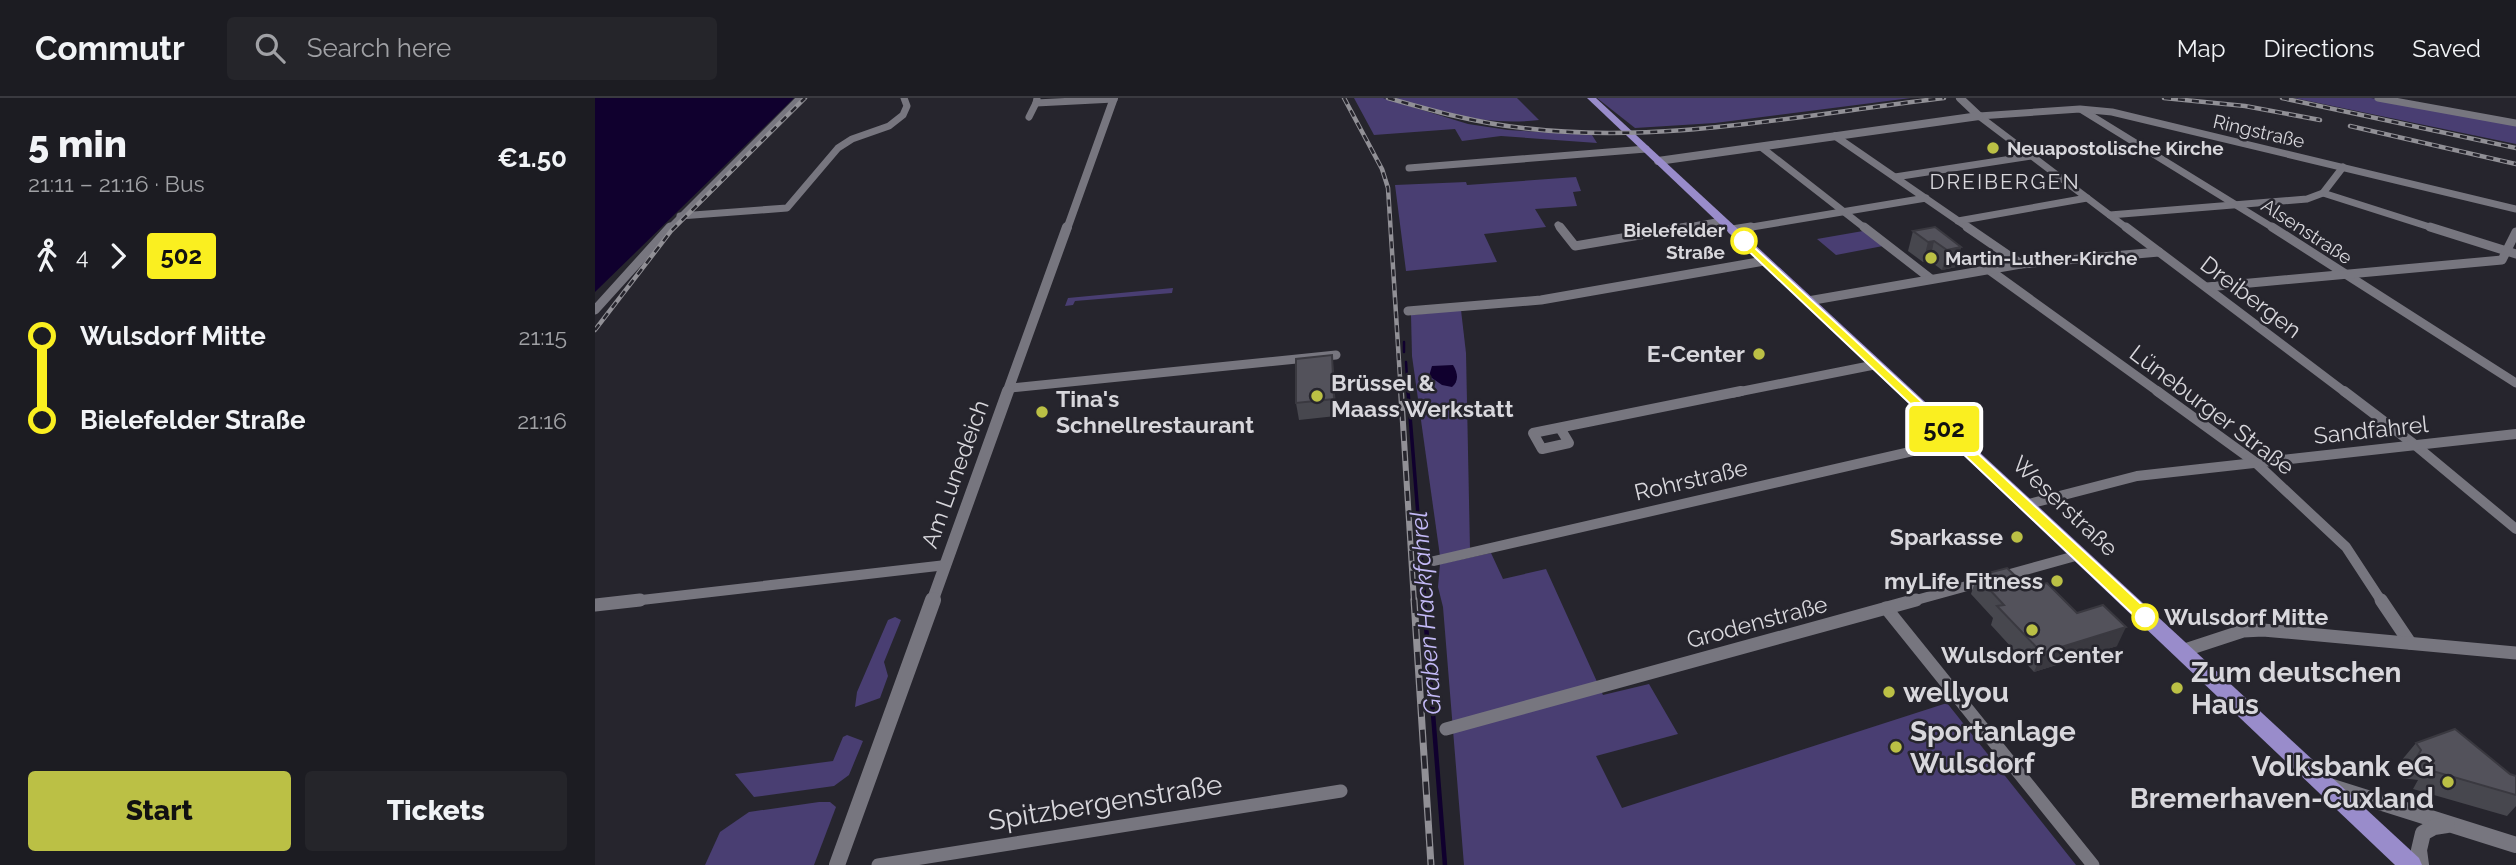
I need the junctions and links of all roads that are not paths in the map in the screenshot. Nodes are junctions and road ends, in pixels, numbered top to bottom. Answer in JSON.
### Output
{"nodes":[{"id":1,"x":800,"y":98,"type":"edge"},
{"id":2,"x":904,"y":98,"type":"edge"},
{"id":3,"x":1114,"y":98,"type":"edge"},
{"id":4,"x":1591,"y":98,"type":"edge"},
{"id":5,"x":2378,"y":98,"type":"edge"},
{"id":6,"x":1961,"y":99,"type":"edge"},
{"id":7,"x":2410,"y":100,"type":"edge"},
{"id":8,"x":1036,"y":101,"type":"edge"},
{"id":9,"x":2080,"y":109,"type":"junction"},
{"id":10,"x":1979,"y":116,"type":"junction"},
{"id":11,"x":1029,"y":117,"type":"dead end"},
{"id":12,"x":2516,"y":123,"type":"edge"},
{"id":13,"x":1835,"y":136,"type":"junction"},
{"id":14,"x":1761,"y":147,"type":"junction"},
{"id":15,"x":1646,"y":149,"type":"junction"},
{"id":16,"x":2031,"y":156,"type":"junction"},
{"id":17,"x":1658,"y":161,"type":"junction"},
{"id":18,"x":2343,"y":167,"type":"junction"},
{"id":19,"x":1409,"y":168,"type":"dead end"},
{"id":20,"x":1895,"y":177,"type":"junction"},
{"id":21,"x":2323,"y":193,"type":"junction"},
{"id":22,"x":1926,"y":198,"type":"junction"},
{"id":23,"x":2087,"y":198,"type":"junction"},
{"id":24,"x":2238,"y":205,"type":"junction"},
{"id":25,"x":2516,"y":209,"type":"edge"},
{"id":26,"x":1843,"y":212,"type":"junction"},
{"id":27,"x":2110,"y":215,"type":"junction"},
{"id":28,"x":680,"y":216,"type":"junction"},
{"id":29,"x":1958,"y":221,"type":"junction"},
{"id":30,"x":1558,"y":225,"type":"dead end"},
{"id":31,"x":1727,"y":226,"type":"junction"},
{"id":32,"x":2516,"y":232,"type":"edge"},
{"id":33,"x":2159,"y":252,"type":"junction"},
{"id":34,"x":2512,"y":253,"type":"edge"},
{"id":35,"x":1765,"y":261,"type":"junction"},
{"id":36,"x":2021,"y":264,"type":"junction"},
{"id":37,"x":1988,"y":269,"type":"junction"},
{"id":38,"x":2345,"y":274,"type":"junction"},
{"id":39,"x":1931,"y":279,"type":"junction"},
{"id":40,"x":2207,"y":288,"type":"junction"},
{"id":41,"x":1808,"y":302,"type":"junction"},
{"id":42,"x":595,"y":310,"type":"edge"},
{"id":43,"x":1408,"y":311,"type":"dead end"},
{"id":44,"x":1336,"y":355,"type":"dead end"},
{"id":45,"x":1874,"y":365,"type":"junction"},
{"id":46,"x":2516,"y":383,"type":"edge"},
{"id":47,"x":1011,"y":388,"type":"junction"},
{"id":48,"x":1560,"y":428,"type":"dead end"},
{"id":49,"x":2516,"y":434,"type":"edge"},
{"id":50,"x":1957,"y":441,"type":"junction"},
{"id":51,"x":2415,"y":445,"type":"junction"},
{"id":52,"x":2255,"y":462,"type":"junction"},
{"id":53,"x":2025,"y":505,"type":"junction"},
{"id":54,"x":2516,"y":529,"type":"edge"},
{"id":55,"x":2079,"y":555,"type":"junction"},
{"id":56,"x":1434,"y":561,"type":"dead end"},
{"id":57,"x":946,"y":565,"type":"junction"},
{"id":58,"x":595,"y":605,"type":"edge"},
{"id":59,"x":1886,"y":608,"type":"junction"},
{"id":60,"x":2410,"y":643,"type":"junction"},
{"id":61,"x":2182,"y":651,"type":"junction"},
{"id":62,"x":2516,"y":653,"type":"edge"},
{"id":63,"x":1446,"y":729,"type":"dead end"},
{"id":64,"x":2325,"y":784,"type":"junction"},
{"id":65,"x":1341,"y":790,"type":"dead end"},
{"id":66,"x":2449,"y":825,"type":"junction"},
{"id":67,"x":2516,"y":845,"type":"edge"},
{"id":68,"x":838,"y":865,"type":"edge"},
{"id":69,"x":878,"y":865,"type":"edge"},
{"id":70,"x":2093,"y":865,"type":"edge"},
{"id":71,"x":2411,"y":865,"type":"edge"},
{"id":72,"x":2421,"y":865,"type":"edge"}],
"edges":[{"from":1,"to":28,"type":"street"},
{"from":2,"to":28,"type":"street"},
{"from":3,"to":8,"type":"street"},
{"from":3,"to":47,"type":"street","name":"Am Lunedeich"},
{"from":4,"to":15,"type":"main road","name":"Weserstraße"},
{"from":5,"to":7,"type":"street"},
{"from":6,"to":10,"type":"street","name":"Dreibergen"},
{"from":7,"to":12,"type":"street"},
{"from":8,"to":11,"type":"street"},
{"from":9,"to":10,"type":"street","name":"Ringstraße"},
{"from":9,"to":18,"type":"street","name":"Ringstraße"},
{"from":9,"to":24,"type":"street","name":"Alsenstraße"},
{"from":10,"to":13,"type":"street","name":"Ringstraße"},
{"from":10,"to":16,"type":"street","name":"Dreibergen"},
{"from":13,"to":14,"type":"street","name":"Ringstraße"},
{"from":13,"to":20,"type":"street"},
{"from":14,"to":17,"type":"street","name":"Ringstraße"},
{"from":14,"to":26,"type":"street"},
{"from":15,"to":17,"type":"main road","name":"Weserstraße"},
{"from":15,"to":19,"type":"street"},
{"from":16,"to":20,"type":"street"},
{"from":16,"to":23,"type":"street","name":"Dreibergen"},
{"from":17,"to":31,"type":"main road","name":"Weserstraße"},
{"from":18,"to":21,"type":"street"},
{"from":18,"to":25,"type":"street","name":"Ringstraße"},
{"from":20,"to":22,"type":"street"},
{"from":21,"to":24,"type":"street"},
{"from":21,"to":34,"type":"street"},
{"from":22,"to":26,"type":"street"},
{"from":22,"to":29,"type":"street"},
{"from":23,"to":27,"type":"street","name":"Dreibergen"},
{"from":23,"to":29,"type":"street"},
{"from":24,"to":27,"type":"street"},
{"from":24,"to":38,"type":"street","name":"Alsenstraße"},
{"from":26,"to":31,"type":"street"},
{"from":26,"to":39,"type":"street"},
{"from":27,"to":33,"type":"street","name":"Dreibergen"},
{"from":28,"to":42,"type":"street"},
{"from":29,"to":36,"type":"street"},
{"from":30,"to":31,"type":"street"},
{"from":31,"to":35,"type":"main road","name":"Weserstraße"},
{"from":32,"to":34,"type":"street"},
{"from":33,"to":36,"type":"street"},
{"from":33,"to":40,"type":"street","name":"Dreibergen"},
{"from":34,"to":38,"type":"street"},
{"from":35,"to":41,"type":"main road","name":"Weserstraße"},
{"from":35,"to":43,"type":"street"},
{"from":36,"to":37,"type":"street"},
{"from":37,"to":39,"type":"street"},
{"from":37,"to":52,"type":"street","name":"Lüneburger Straße"},
{"from":38,"to":40,"type":"street"},
{"from":38,"to":46,"type":"street","name":"Alsenstraße"},
{"from":39,"to":41,"type":"street"},
{"from":40,"to":51,"type":"street","name":"Dreibergen"},
{"from":41,"to":45,"type":"main road","name":"Weserstraße"},
{"from":44,"to":47,"type":"street"},
{"from":45,"to":48,"type":"street"},
{"from":45,"to":50,"type":"main road","name":"Weserstraße"},
{"from":47,"to":57,"type":"street","name":"Am Lunedeich"},
{"from":49,"to":51,"type":"street","name":"Sandfahrel"},
{"from":50,"to":53,"type":"main road","name":"Weserstraße"},
{"from":50,"to":56,"type":"street","name":"Rohrstraße"},
{"from":51,"to":52,"type":"street","name":"Sandfahrel"},
{"from":51,"to":54,"type":"street","name":"Dreibergen"},
{"from":52,"to":53,"type":"street","name":"Sandfahrel"},
{"from":52,"to":60,"type":"street","name":"Lüneburger Straße"},
{"from":53,"to":55,"type":"main road","name":"Weserstraße"},
{"from":55,"to":59,"type":"street","name":"Grodenstraße"},
{"from":55,"to":61,"type":"main road","name":"Weserstraße"},
{"from":57,"to":58,"type":"street"},
{"from":57,"to":68,"type":"street","name":"Am Lunedeich"},
{"from":59,"to":63,"type":"street","name":"Grodenstraße"},
{"from":59,"to":70,"type":"street"},
{"from":60,"to":61,"type":"street"},
{"from":60,"to":62,"type":"street"},
{"from":61,"to":64,"type":"main road","name":"Weserstraße"},
{"from":64,"to":66,"type":"street"},
{"from":64,"to":71,"type":"main road","name":"Weserstraße"},
{"from":65,"to":69,"type":"street","name":"Spitzbergenstraße"},
{"from":66,"to":67,"type":"street"},
{"from":66,"to":72,"type":"street"}]}
